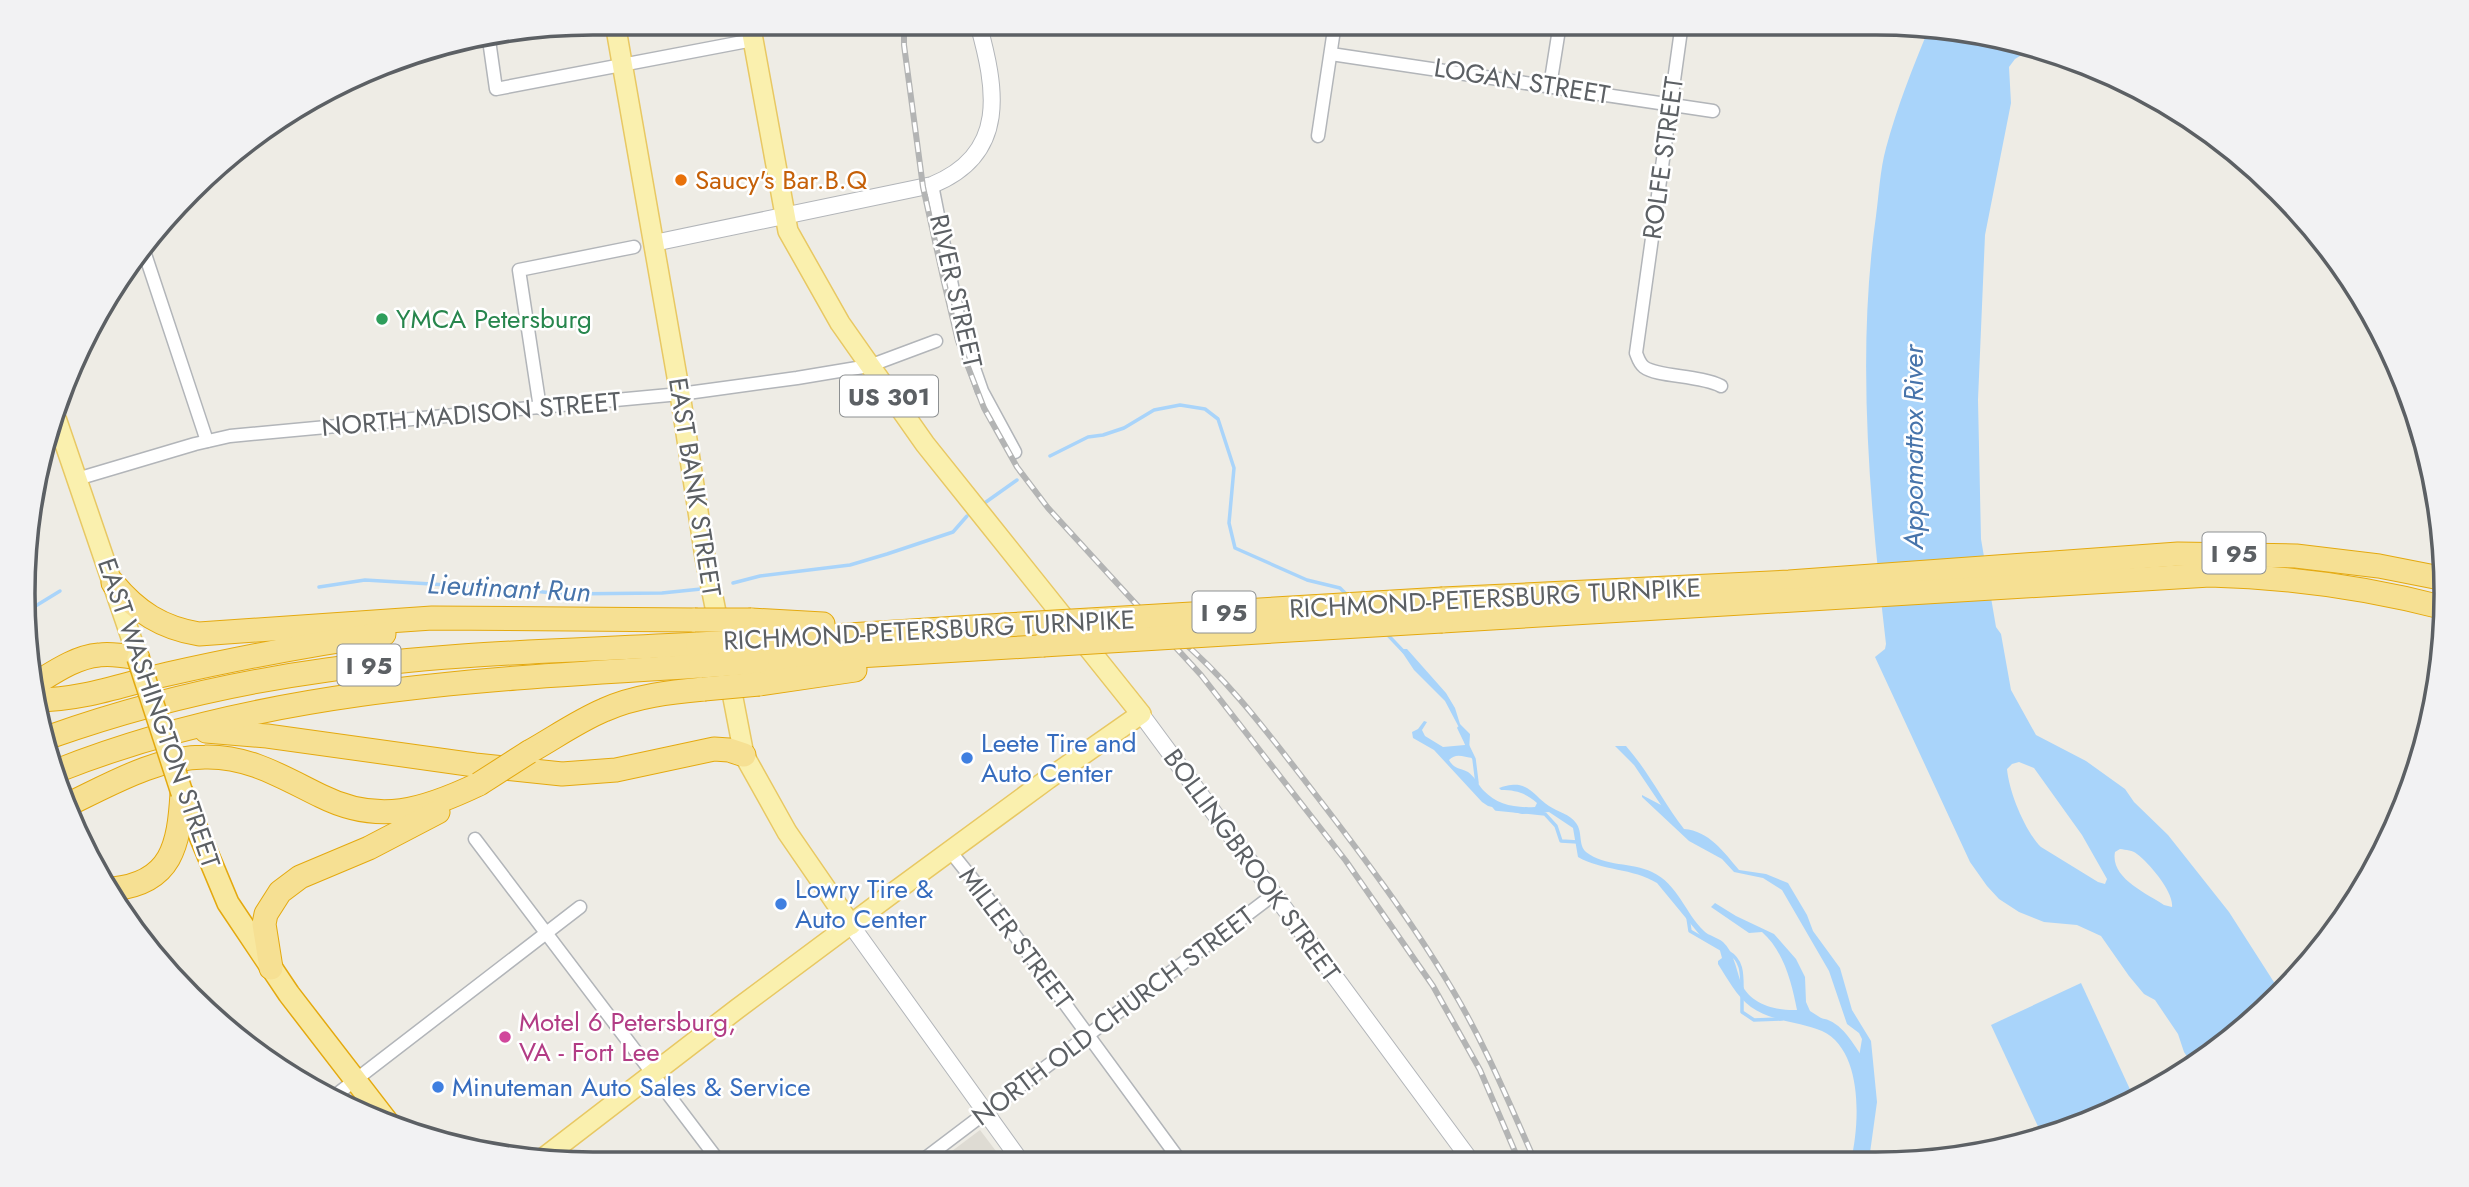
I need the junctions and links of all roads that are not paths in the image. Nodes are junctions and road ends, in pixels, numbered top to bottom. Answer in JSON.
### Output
{"nodes":[{"id":1,"x":617,"y":35,"type":"edge"},
{"id":2,"x":735,"y":35,"type":"edge"},
{"id":3,"x":752,"y":35,"type":"edge"},
{"id":4,"x":981,"y":35,"type":"edge"},
{"id":5,"x":1333,"y":35,"type":"edge"},
{"id":6,"x":1558,"y":35,"type":"edge"},
{"id":7,"x":1680,"y":35,"type":"edge"},
{"id":8,"x":490,"y":45,"type":"edge"},
{"id":9,"x":1331,"y":54,"type":"junction"},
{"id":10,"x":622,"y":64,"type":"junction"},
{"id":11,"x":1550,"y":86,"type":"junction"},
{"id":12,"x":1671,"y":104,"type":"junction"},
{"id":13,"x":1713,"y":111,"type":"dead end"},
{"id":14,"x":1318,"y":136,"type":"dead end"},
{"id":15,"x":932,"y":186,"type":"junction"},
{"id":16,"x":784,"y":216,"type":"junction"},
{"id":17,"x":654,"y":243,"type":"junction"},
{"id":18,"x":634,"y":247,"type":"dead end"},
{"id":19,"x":147,"y":259,"type":"edge"},
{"id":20,"x":936,"y":341,"type":"dead end"},
{"id":21,"x":869,"y":366,"type":"junction"},
{"id":22,"x":1721,"y":386,"type":"dead end"},
{"id":23,"x":680,"y":394,"type":"junction"},
{"id":24,"x":540,"y":408,"type":"junction"},
{"id":25,"x":60,"y":430,"type":"edge"},
{"id":26,"x":207,"y":441,"type":"junction"},
{"id":27,"x":1015,"y":452,"type":"dead end"},
{"id":28,"x":77,"y":479,"type":"junction"},
{"id":29,"x":2434,"y":577,"type":"edge"},
{"id":30,"x":113,"y":583,"type":"junction"},
{"id":31,"x":2409,"y":599,"type":"junction"},
{"id":32,"x":2434,"y":605,"type":"edge"},
{"id":33,"x":1443,"y":610,"type":"junction"},
{"id":34,"x":2433,"y":618,"type":"edge"},
{"id":35,"x":547,"y":619,"type":"junction"},
{"id":36,"x":1006,"y":636,"type":"junction"},
{"id":37,"x":755,"y":652,"type":"junction"},
{"id":38,"x":699,"y":655,"type":"junction"},
{"id":39,"x":138,"y":658,"type":"junction"},
{"id":40,"x":42,"y":680,"type":"edge"},
{"id":41,"x":46,"y":699,"type":"edge"},
{"id":42,"x":1141,"y":714,"type":"junction"},
{"id":43,"x":185,"y":728,"type":"junction"},
{"id":44,"x":53,"y":735,"type":"edge"},
{"id":45,"x":744,"y":755,"type":"junction"},
{"id":46,"x":64,"y":768,"type":"edge"},
{"id":47,"x":480,"y":784,"type":"junction"},
{"id":48,"x":182,"y":793,"type":"junction"},
{"id":49,"x":76,"y":801,"type":"edge"},
{"id":50,"x":475,"y":839,"type":"dead end"},
{"id":51,"x":950,"y":851,"type":"junction"},
{"id":52,"x":119,"y":888,"type":"edge"},
{"id":53,"x":1273,"y":895,"type":"junction"},
{"id":54,"x":580,"y":908,"type":"dead end"},
{"id":55,"x":851,"y":925,"type":"junction"},
{"id":56,"x":546,"y":933,"type":"junction"},
{"id":57,"x":271,"y":968,"type":"junction"},
{"id":58,"x":1088,"y":1035,"type":"junction"},
{"id":59,"x":654,"y":1074,"type":"junction"},
{"id":60,"x":355,"y":1080,"type":"junction"},
{"id":61,"x":341,"y":1091,"type":"edge"},
{"id":62,"x":376,"y":1107,"type":"edge"},
{"id":63,"x":985,"y":1112,"type":"junction"},
{"id":64,"x":553,"y":1151,"type":"edge"},
{"id":65,"x":713,"y":1152,"type":"edge"},
{"id":66,"x":933,"y":1152,"type":"edge"},
{"id":67,"x":1013,"y":1152,"type":"edge"},
{"id":68,"x":1174,"y":1152,"type":"edge"},
{"id":69,"x":1464,"y":1152,"type":"edge"}],
"edges":[{"from":1,"to":10,"type":"main road","name":"EAST BANK STREET"},
{"from":2,"to":10,"type":"street"},
{"from":3,"to":16,"type":"main road","name":"BOLLINGBROOK STREET","number":"US 301"},
{"from":4,"to":15,"type":"street","name":"RIVER STREET"},
{"from":5,"to":9,"type":"street"},
{"from":6,"to":11,"type":"street"},
{"from":7,"to":12,"type":"street","name":"ROLFE STREET"},
{"from":8,"to":10,"type":"street"},
{"from":9,"to":11,"type":"street","name":"LOGAN STREET"},
{"from":9,"to":14,"type":"street"},
{"from":10,"to":17,"type":"main road","name":"EAST BANK STREET"},
{"from":11,"to":12,"type":"street","name":"LOGAN STREET"},
{"from":12,"to":13,"type":"street","name":"LOGAN STREET"},
{"from":12,"to":22,"type":"street","name":"ROLFE STREET"},
{"from":15,"to":16,"type":"street"},
{"from":15,"to":27,"type":"street","name":"RIVER STREET"},
{"from":16,"to":17,"type":"street"},
{"from":16,"to":21,"type":"main road","name":"BOLLINGBROOK STREET","number":"US 301"},
{"from":17,"to":23,"type":"main road","name":"EAST BANK STREET"},
{"from":18,"to":24,"type":"street"},
{"from":19,"to":26,"type":"street"},
{"from":20,"to":21,"type":"street","name":"NORTH MADISON STREET"},
{"from":21,"to":23,"type":"street","name":"NORTH MADISON STREET"},
{"from":21,"to":42,"type":"main road","name":"BOLLINGBROOK STREET","number":"US 301"},
{"from":23,"to":24,"type":"street","name":"NORTH MADISON STREET"},
{"from":23,"to":45,"type":"main road","name":"EAST BANK STREET"},
{"from":24,"to":26,"type":"street","name":"NORTH MADISON STREET"},
{"from":25,"to":28,"type":"main road","name":"EAST WASHINGTON STREET"},
{"from":26,"to":28,"type":"street","name":"NORTH MADISON STREET"},
{"from":28,"to":30,"type":"main road","name":"EAST WASHINGTON STREET"},
{"from":29,"to":33,"type":"highway","name":"RICHMOND-PETERSBURG TURNPIKE","number":"I 95"},
{"from":30,"to":35,"type":"highway"},
{"from":30,"to":39,"type":"main road","name":"EAST WASHINGTON STREET"},
{"from":31,"to":32,"type":"highway","name":"RICHMOND-PETERSBURG TURNPIKE","number":"I 95"},
{"from":31,"to":33,"type":"highway","name":"RICHMOND-PETERSBURG TURNPIKE","number":"I 95"},
{"from":31,"to":34,"type":"highway"},
{"from":33,"to":36,"type":"highway","name":"RICHMOND-PETERSBURG TURNPIKE","number":"I 95","bridge":true},
{"from":33,"to":36,"type":"highway","name":"RICHMOND-PETERSBURG TURNPIKE","number":"I 95","bridge":true},
{"from":35,"to":37,"type":"highway","bridge":true},
{"from":35,"to":41,"type":"highway"},
{"from":36,"to":37,"type":"highway","name":"RICHMOND-PETERSBURG TURNPIKE","number":"I 95"},
{"from":36,"to":37,"type":"highway","name":"RICHMOND-PETERSBURG TURNPIKE","number":"I 95"},
{"from":37,"to":38,"type":"highway","name":"RICHMOND-PETERSBURG TURNPIKE","number":"I 95","bridge":true},
{"from":37,"to":47,"type":"highway","bridge":true},
{"from":38,"to":43,"type":"highway","name":"RICHMOND-PETERSBURG TURNPIKE","number":"I 95"},
{"from":38,"to":44,"type":"highway","name":"RICHMOND-PETERSBURG TURNPIKE","number":"I 95"},
{"from":39,"to":40,"type":"highway"},
{"from":39,"to":48,"type":"highway","name":"EAST WASHINGTON STREET","bridge":true},
{"from":42,"to":51,"type":"main road"},
{"from":42,"to":53,"type":"street","name":"BOLLINGBROOK STREET"},
{"from":43,"to":45,"type":"highway"},
{"from":43,"to":46,"type":"highway","name":"RICHMOND-PETERSBURG TURNPIKE","number":"I 95"},
{"from":45,"to":55,"type":"main road","name":"EAST BANK STREET"},
{"from":47,"to":49,"type":"highway"},
{"from":47,"to":57,"type":"highway"},
{"from":48,"to":52,"type":"highway"},
{"from":48,"to":57,"type":"highway","name":"EAST WASHINGTON STREET"},
{"from":50,"to":56,"type":"street"},
{"from":51,"to":55,"type":"main road"},
{"from":51,"to":58,"type":"street","name":"MILLER STREET"},
{"from":53,"to":58,"type":"street","name":"NORTH OLD CHURCH STREET"},
{"from":53,"to":69,"type":"street","name":"BOLLINGBROOK STREET"},
{"from":54,"to":56,"type":"street"},
{"from":55,"to":59,"type":"main road"},
{"from":55,"to":63,"type":"street","name":"EAST BANK STREET"},
{"from":56,"to":59,"type":"street"},
{"from":56,"to":60,"type":"street"},
{"from":57,"to":60,"type":"highway","name":"EAST WASHINGTON STREET"},
{"from":58,"to":63,"type":"street","name":"NORTH OLD CHURCH STREET"},
{"from":58,"to":68,"type":"street","name":"MILLER STREET"},
{"from":59,"to":64,"type":"main road"},
{"from":59,"to":65,"type":"street"},
{"from":60,"to":61,"type":"street"},
{"from":60,"to":62,"type":"highway","name":"EAST WASHINGTON STREET"},
{"from":63,"to":66,"type":"street","name":"NORTH OLD CHURCH STREET"},
{"from":63,"to":67,"type":"street","name":"EAST BANK STREET"}]}
